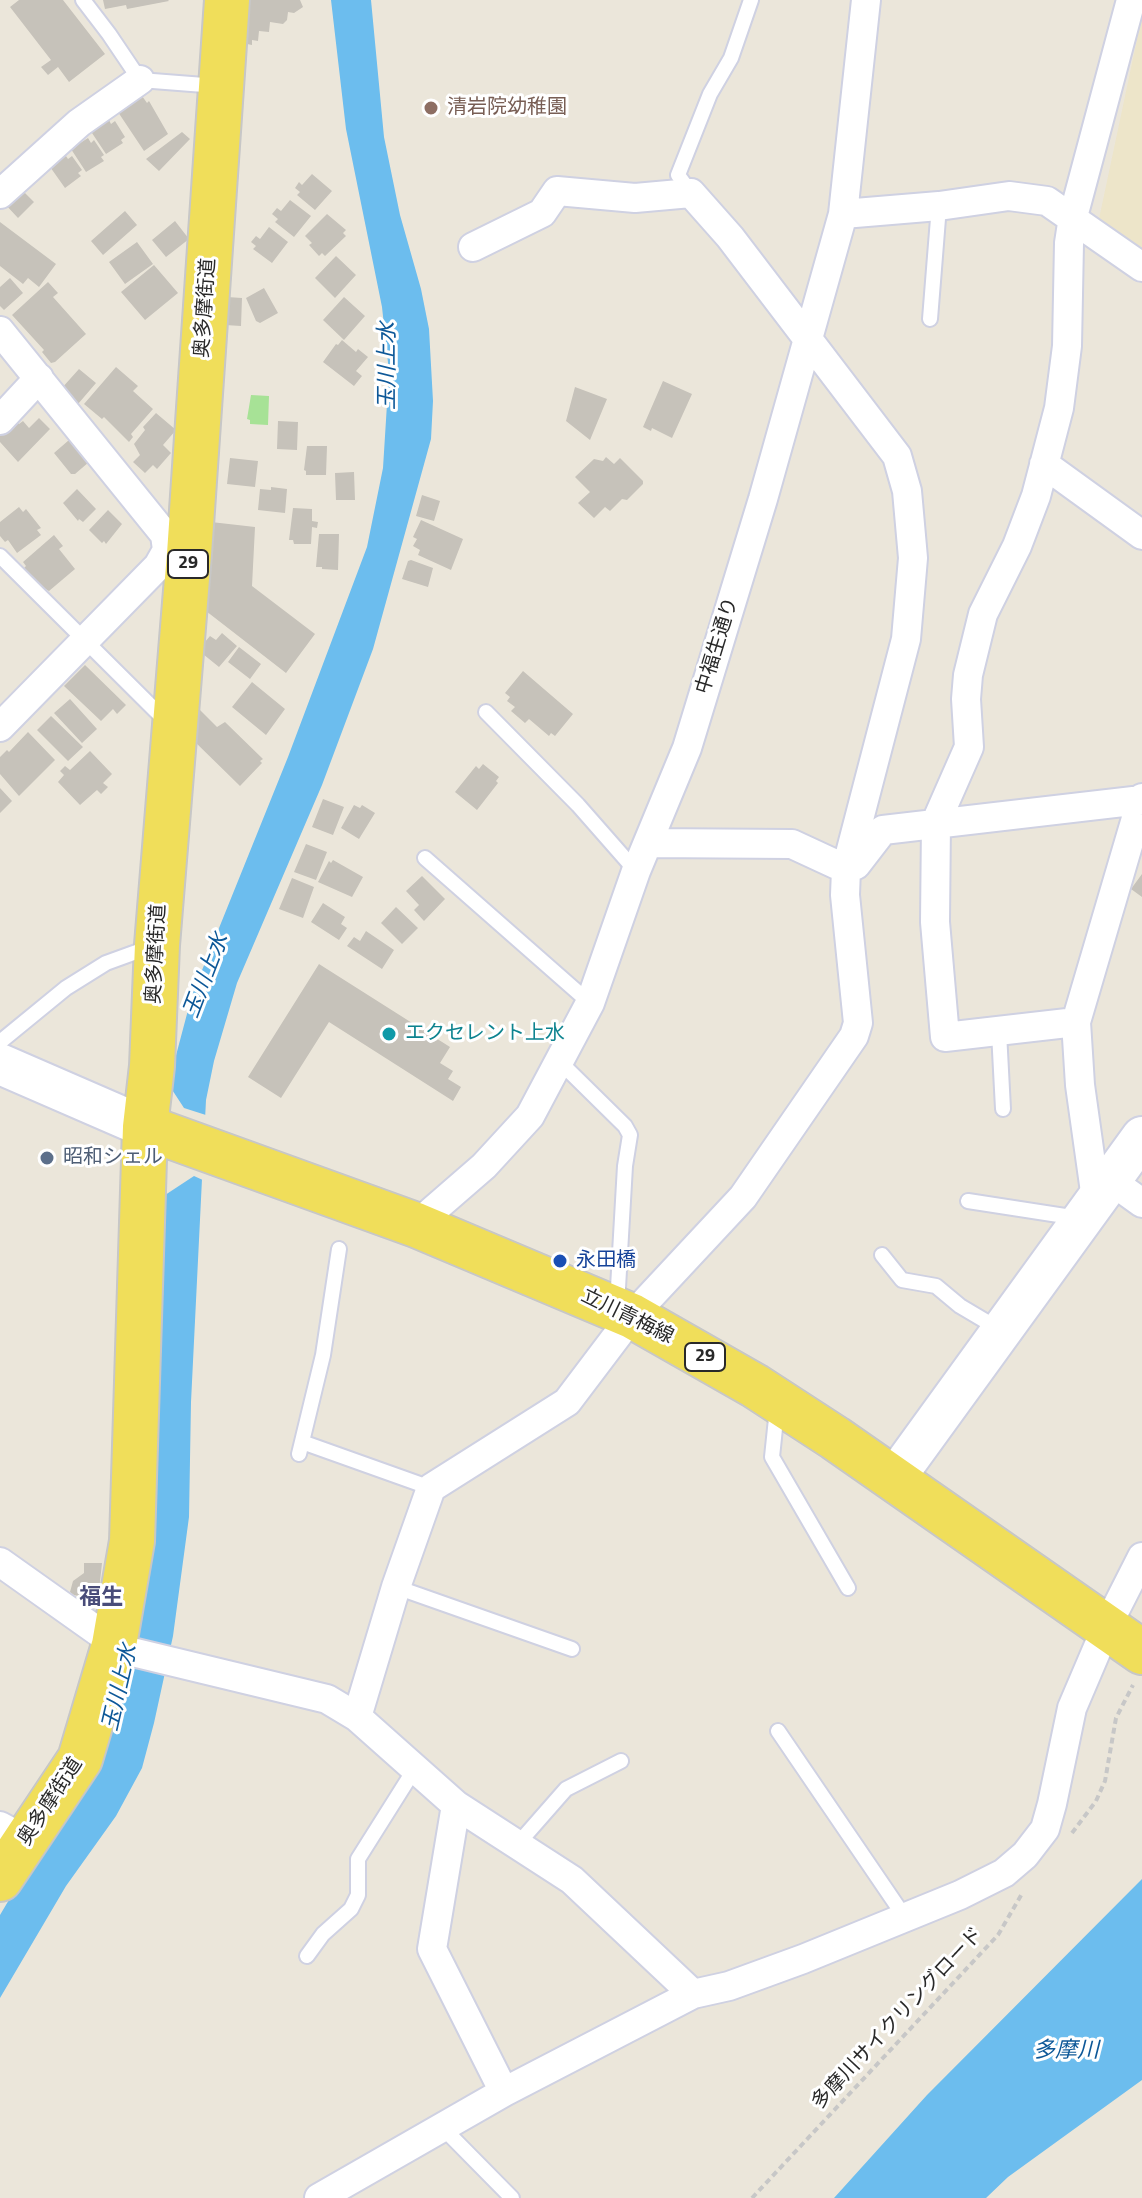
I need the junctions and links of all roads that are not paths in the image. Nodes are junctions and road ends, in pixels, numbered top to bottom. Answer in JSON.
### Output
{"nodes":[{"id":1,"x":83,"y":0,"type":"edge"},
{"id":2,"x":227,"y":0,"type":"edge"},
{"id":3,"x":751,"y":0,"type":"edge"},
{"id":4,"x":866,"y":0,"type":"edge"},
{"id":5,"x":1131,"y":0,"type":"edge"},
{"id":6,"x":140,"y":80,"type":"junction"},
{"id":7,"x":222,"y":86,"type":"junction"},
{"id":8,"x":691,"y":193,"type":"junction"},
{"id":9,"x":0,"y":194,"type":"edge"},
{"id":10,"x":939,"y":206,"type":"junction"},
{"id":11,"x":843,"y":214,"type":"junction"},
{"id":12,"x":1073,"y":217,"type":"junction"},
{"id":13,"x":473,"y":247,"type":"dead end"},
{"id":14,"x":1142,"y":267,"type":"edge"},
{"id":15,"x":930,"y":319,"type":"dead end"},
{"id":16,"x":0,"y":331,"type":"edge"},
{"id":17,"x":808,"y":341,"type":"junction"},
{"id":18,"x":39,"y":378,"type":"junction"},
{"id":19,"x":0,"y":420,"type":"edge"},
{"id":20,"x":1044,"y":464,"type":"junction"},
{"id":21,"x":1142,"y":535,"type":"edge"},
{"id":22,"x":178,"y":552,"type":"junction"},
{"id":23,"x":0,"y":556,"type":"edge"},
{"id":24,"x":85,"y":641,"type":"junction"},
{"id":25,"x":486,"y":712,"type":"dead end"},
{"id":26,"x":0,"y":727,"type":"edge"},
{"id":27,"x":174,"y":729,"type":"junction"},
{"id":28,"x":1142,"y":799,"type":"edge"},
{"id":29,"x":936,"y":822,"type":"junction"},
{"id":30,"x":648,"y":843,"type":"junction"},
{"id":31,"x":425,"y":858,"type":"dead end"},
{"id":32,"x":846,"y":869,"type":"junction"},
{"id":33,"x":636,"y":871,"type":"junction"},
{"id":34,"x":157,"y":945,"type":"junction"},
{"id":35,"x":590,"y":1003,"type":"junction"},
{"id":36,"x":1076,"y":1022,"type":"junction"},
{"id":37,"x":999,"y":1032,"type":"junction"},
{"id":38,"x":0,"y":1042,"type":"edge"},
{"id":39,"x":560,"y":1062,"type":"junction"},
{"id":40,"x":0,"y":1064,"type":"edge"},
{"id":41,"x":1003,"y":1109,"type":"dead end"},
{"id":42,"x":150,"y":1128,"type":"junction"},
{"id":43,"x":1142,"y":1137,"type":"edge"},
{"id":44,"x":1096,"y":1199,"type":"junction"},
{"id":45,"x":968,"y":1201,"type":"dead end"},
{"id":46,"x":1142,"y":1203,"type":"edge"},
{"id":47,"x":416,"y":1225,"type":"junction"},
{"id":48,"x":339,"y":1249,"type":"dead end"},
{"id":49,"x":882,"y":1255,"type":"dead end"},
{"id":50,"x":624,"y":1312,"type":"junction"},
{"id":51,"x":998,"y":1334,"type":"junction"},
{"id":52,"x":778,"y":1401,"type":"junction"},
{"id":53,"x":894,"y":1479,"type":"junction"},
{"id":54,"x":431,"y":1488,"type":"junction"},
{"id":55,"x":1142,"y":1557,"type":"edge"},
{"id":56,"x":0,"y":1562,"type":"edge"},
{"id":57,"x":396,"y":1587,"type":"junction"},
{"id":58,"x":848,"y":1588,"type":"dead end"},
{"id":59,"x":1107,"y":1626,"type":"junction"},
{"id":60,"x":119,"y":1648,"type":"junction"},
{"id":61,"x":572,"y":1649,"type":"dead end"},
{"id":62,"x":1138,"y":1667,"type":"edge"},
{"id":63,"x":357,"y":1717,"type":"junction"},
{"id":64,"x":778,"y":1731,"type":"dead end"},
{"id":65,"x":621,"y":1761,"type":"dead end"},
{"id":66,"x":414,"y":1770,"type":"junction"},
{"id":67,"x":456,"y":1805,"type":"junction"},
{"id":68,"x":13,"y":1833,"type":"edge"},
{"id":69,"x":516,"y":1846,"type":"junction"},
{"id":70,"x":0,"y":1879,"type":"edge"},
{"id":71,"x":904,"y":1916,"type":"junction"},
{"id":72,"x":307,"y":1956,"type":"dead end"},
{"id":73,"x":693,"y":1994,"type":"junction"},
{"id":74,"x":504,"y":2092,"type":"junction"},
{"id":75,"x":442,"y":2127,"type":"junction"},
{"id":76,"x":319,"y":2198,"type":"edge"},
{"id":77,"x":512,"y":2198,"type":"edge"}],
"edges":[{"from":1,"to":6,"type":"lane"},
{"from":2,"to":7,"type":"main road","name":"奥多摩街道","number":"29"},
{"from":3,"to":8,"type":"lane"},
{"from":4,"to":11,"type":"street","name":"中福生通り"},
{"from":5,"to":12,"type":"street"},
{"from":6,"to":7,"type":"lane"},
{"from":6,"to":9,"type":"street"},
{"from":7,"to":22,"type":"main road","name":"奥多摩街道","number":"29"},
{"from":8,"to":13,"type":"street"},
{"from":8,"to":17,"type":"street"},
{"from":10,"to":11,"type":"street"},
{"from":10,"to":12,"type":"street"},
{"from":10,"to":15,"type":"lane"},
{"from":11,"to":17,"type":"street","name":"中福生通り"},
{"from":12,"to":14,"type":"street"},
{"from":12,"to":20,"type":"street"},
{"from":16,"to":18,"type":"street"},
{"from":17,"to":30,"type":"street","name":"中福生通り"},
{"from":17,"to":32,"type":"street"},
{"from":18,"to":19,"type":"street"},
{"from":18,"to":22,"type":"street"},
{"from":20,"to":21,"type":"street"},
{"from":20,"to":29,"type":"street"},
{"from":22,"to":24,"type":"street"},
{"from":22,"to":27,"type":"main road","name":"奥多摩街道","number":"29"},
{"from":23,"to":24,"type":"lane"},
{"from":24,"to":26,"type":"street"},
{"from":24,"to":27,"type":"lane"},
{"from":25,"to":33,"type":"lane"},
{"from":27,"to":34,"type":"main road","name":"奥多摩街道","number":"29"},
{"from":28,"to":29,"type":"street"},
{"from":28,"to":36,"type":"street"},
{"from":29,"to":32,"type":"street"},
{"from":29,"to":37,"type":"street"},
{"from":30,"to":32,"type":"street"},
{"from":30,"to":33,"type":"street","name":"中福生通り"},
{"from":31,"to":35,"type":"lane"},
{"from":32,"to":50,"type":"street"},
{"from":33,"to":35,"type":"street","name":"中福生通り"},
{"from":34,"to":38,"type":"lane"},
{"from":34,"to":42,"type":"main road","name":"奥多摩街道","number":"29"},
{"from":35,"to":39,"type":"street","name":"中福生通り"},
{"from":36,"to":37,"type":"street"},
{"from":36,"to":44,"type":"street"},
{"from":37,"to":41,"type":"lane"},
{"from":39,"to":47,"type":"street","name":"中福生通り"},
{"from":39,"to":50,"type":"lane"},
{"from":40,"to":42,"type":"street"},
{"from":42,"to":47,"type":"main road","name":"立川青梅線","number":"29"},
{"from":42,"to":60,"type":"main road","name":"奥多摩街道","number":"29"},
{"from":43,"to":44,"type":"street"},
{"from":44,"to":45,"type":"lane"},
{"from":44,"to":46,"type":"street"},
{"from":44,"to":51,"type":"street"},
{"from":47,"to":50,"type":"main road","name":"立川青梅線","number":"29"},
{"from":48,"to":54,"type":"lane"},
{"from":49,"to":51,"type":"lane"},
{"from":50,"to":52,"type":"main road","name":"立川青梅線","number":"29"},
{"from":50,"to":54,"type":"street"},
{"from":51,"to":53,"type":"street"},
{"from":52,"to":53,"type":"main road","name":"立川青梅線","number":"29"},
{"from":52,"to":58,"type":"lane"},
{"from":53,"to":59,"type":"main road","name":"立川青梅線","number":"29"},
{"from":54,"to":57,"type":"street"},
{"from":55,"to":59,"type":"street"},
{"from":56,"to":60,"type":"street"},
{"from":57,"to":61,"type":"lane"},
{"from":57,"to":63,"type":"street"},
{"from":59,"to":62,"type":"main road","name":"立川青梅線","number":"29"},
{"from":59,"to":71,"type":"street"},
{"from":60,"to":63,"type":"street"},
{"from":60,"to":68,"type":"main road","name":"奥多摩街道","number":"29"},
{"from":63,"to":66,"type":"street"},
{"from":64,"to":71,"type":"lane"},
{"from":65,"to":69,"type":"lane"},
{"from":66,"to":67,"type":"street"},
{"from":66,"to":72,"type":"lane"},
{"from":67,"to":69,"type":"street"},
{"from":67,"to":74,"type":"street"},
{"from":68,"to":70,"type":"main road","name":"奥多摩街道","number":"29"},
{"from":69,"to":73,"type":"street"},
{"from":71,"to":73,"type":"street"},
{"from":73,"to":74,"type":"street"},
{"from":74,"to":75,"type":"street"},
{"from":75,"to":76,"type":"street"},
{"from":75,"to":77,"type":"lane"}]}
